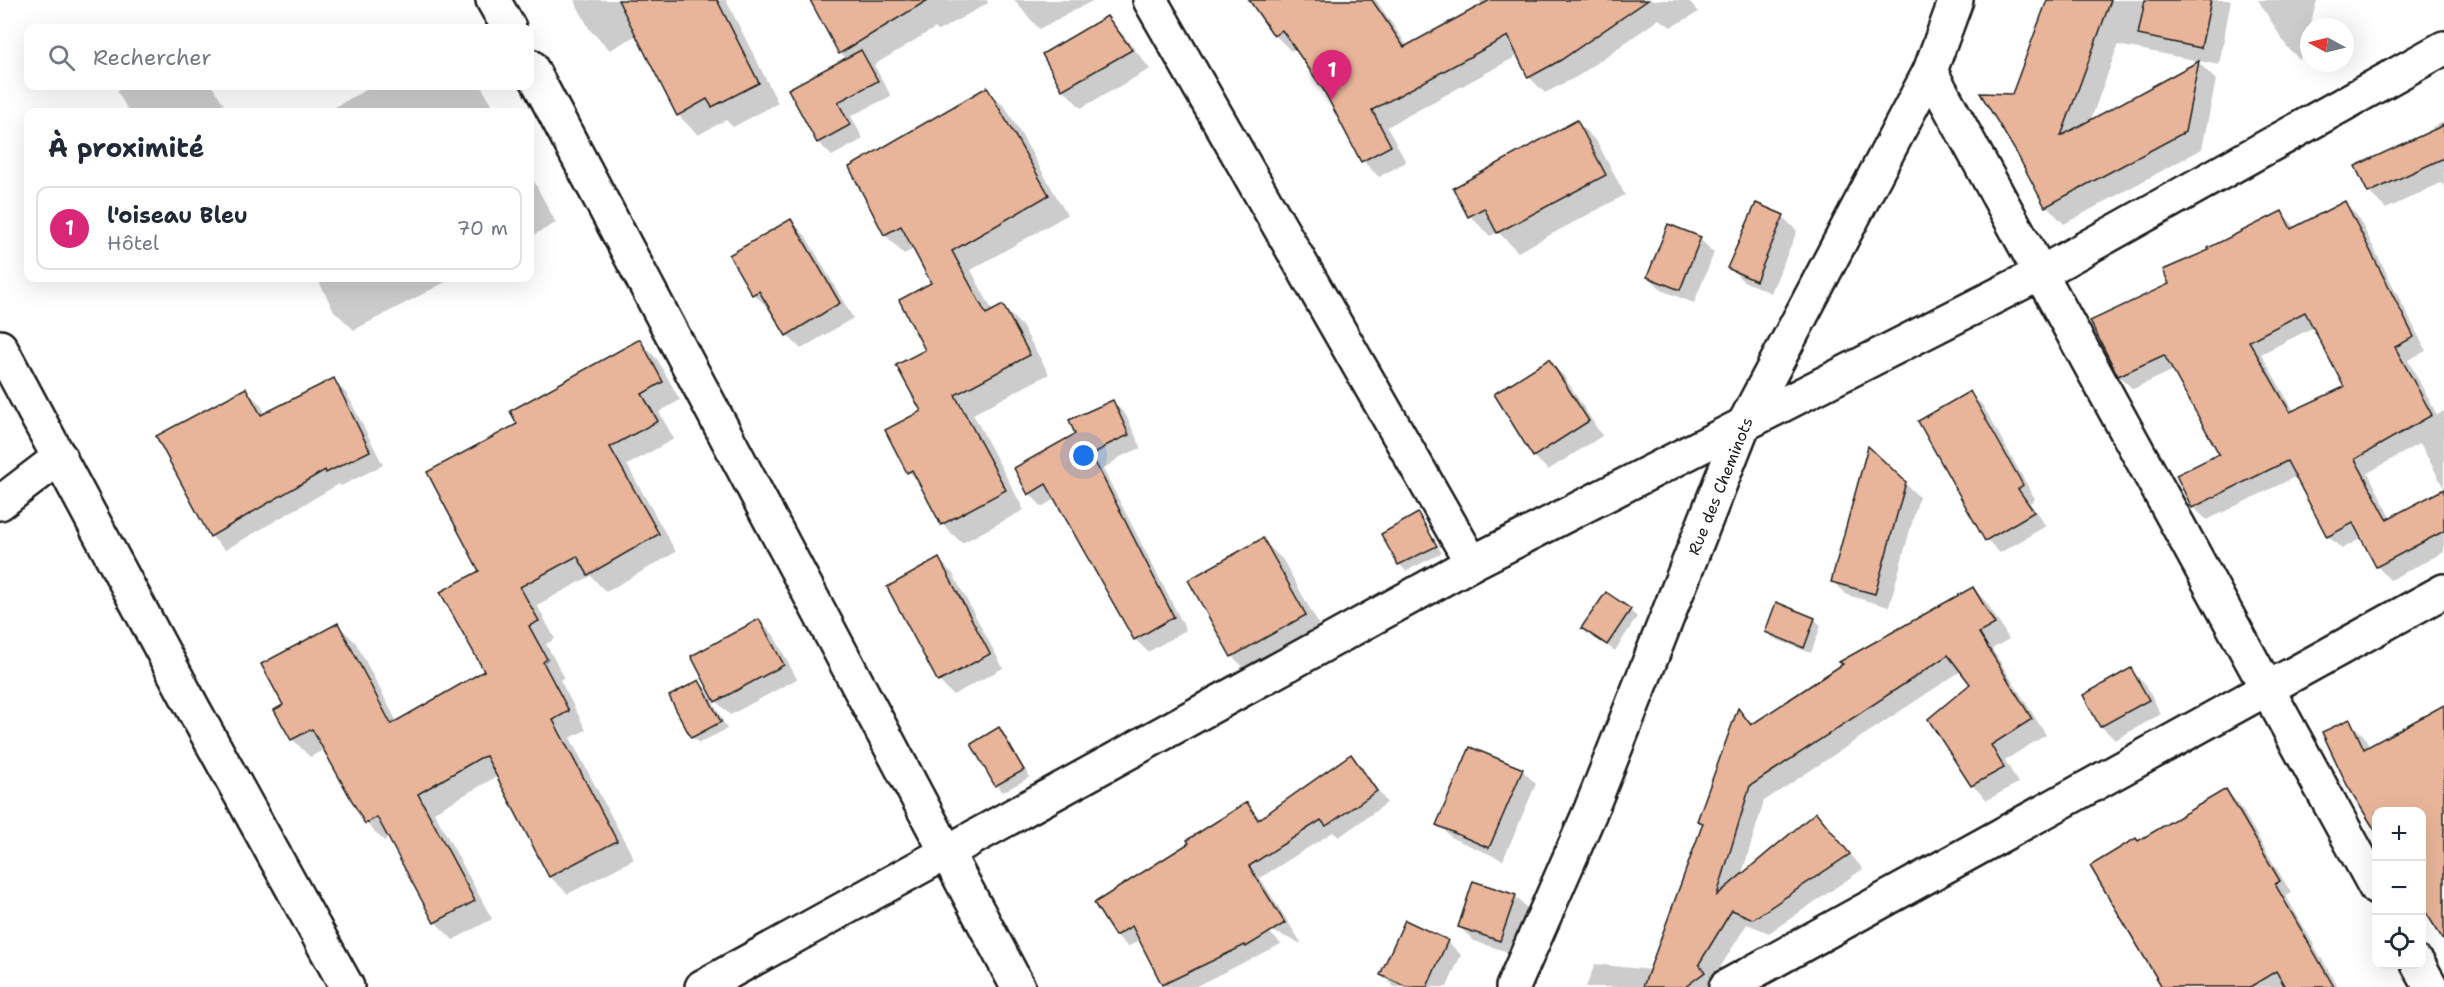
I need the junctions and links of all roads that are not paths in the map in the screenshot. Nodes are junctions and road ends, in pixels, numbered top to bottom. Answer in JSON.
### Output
{"nodes":[{"id":1,"x":493,"y":0,"type":"edge"},
{"id":2,"x":1150,"y":0,"type":"edge"},
{"id":3,"x":1956,"y":0,"type":"edge"},
{"id":4,"x":507,"y":24,"type":"edge"},
{"id":5,"x":2444,"y":48,"type":"edge"},
{"id":6,"x":1930,"y":71,"type":"junction"},
{"id":7,"x":534,"y":74,"type":"edge"},
{"id":8,"x":2041,"y":273,"type":"junction"},
{"id":9,"x":0,"y":347,"type":"edge"},
{"id":10,"x":1742,"y":428,"type":"junction"},
{"id":11,"x":60,"y":457,"type":"junction"},
{"id":12,"x":0,"y":503,"type":"edge"},
{"id":13,"x":1472,"y":563,"type":"junction"},
{"id":14,"x":2444,"y":591,"type":"edge"},
{"id":15,"x":2268,"y":689,"type":"junction"},
{"id":16,"x":946,"y":855,"type":"junction"},
{"id":17,"x":2372,"y":881,"type":"edge"},
{"id":18,"x":2421,"y":969,"type":"edge"},
{"id":19,"x":347,"y":987,"type":"edge"},
{"id":20,"x":702,"y":987,"type":"edge"},
{"id":21,"x":1018,"y":987,"type":"edge"},
{"id":22,"x":1513,"y":987,"type":"edge"},
{"id":23,"x":1726,"y":987,"type":"edge"},
{"id":24,"x":2430,"y":987,"type":"edge"}],
"edges":[{"from":1,"to":4,"type":"street"},
{"from":2,"to":13,"type":"street"},
{"from":3,"to":6,"type":"street","name":"Rue des Cheminots"},
{"from":5,"to":8,"type":"street"},
{"from":6,"to":8,"type":"street"},
{"from":6,"to":10,"type":"street","name":"Rue des Cheminots"},
{"from":7,"to":16,"type":"street"},
{"from":8,"to":10,"type":"street"},
{"from":8,"to":15,"type":"street"},
{"from":9,"to":11,"type":"street"},
{"from":10,"to":13,"type":"street"},
{"from":10,"to":22,"type":"street","name":"Rue des Cheminots"},
{"from":11,"to":12,"type":"street"},
{"from":11,"to":19,"type":"street"},
{"from":13,"to":16,"type":"street"},
{"from":14,"to":15,"type":"street"},
{"from":15,"to":17,"type":"street"},
{"from":15,"to":23,"type":"street"},
{"from":16,"to":20,"type":"street"},
{"from":16,"to":21,"type":"street"},
{"from":18,"to":24,"type":"street"}]}
